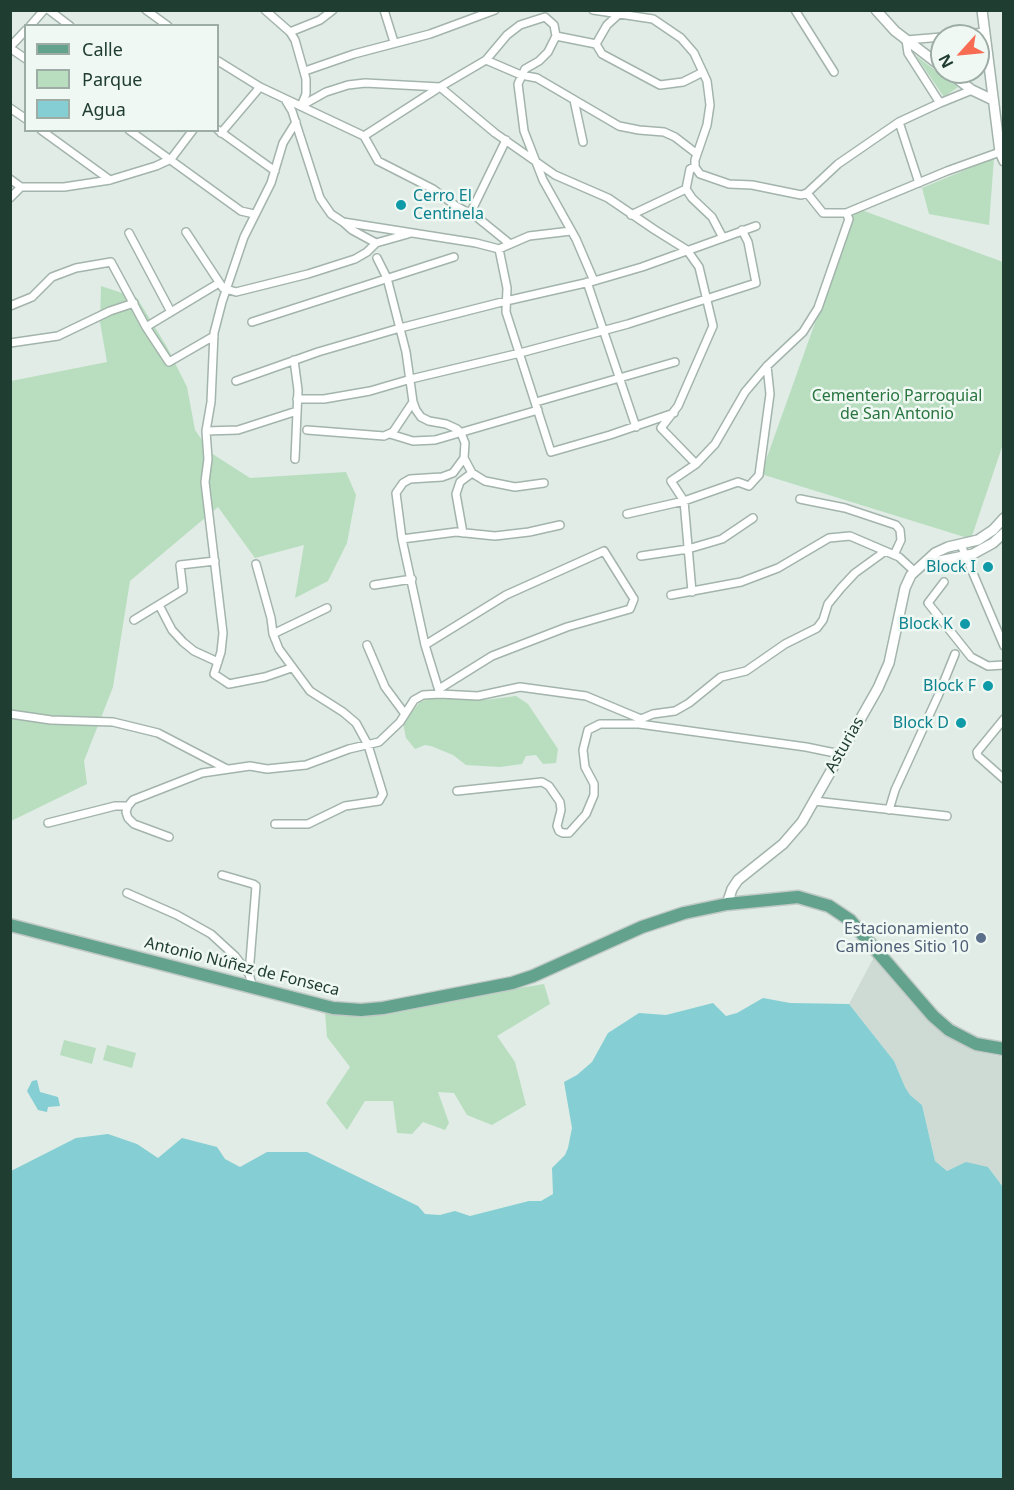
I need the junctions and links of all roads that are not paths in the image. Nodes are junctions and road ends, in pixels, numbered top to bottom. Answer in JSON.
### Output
{"nodes":[{"id":1,"x":44,"y":10,"type":"edge"},
{"id":2,"x":49,"y":10,"type":"edge"},
{"id":3,"x":146,"y":10,"type":"edge"},
{"id":4,"x":265,"y":10,"type":"edge"},
{"id":5,"x":333,"y":10,"type":"edge"},
{"id":6,"x":384,"y":10,"type":"edge"},
{"id":7,"x":495,"y":10,"type":"edge"},
{"id":8,"x":593,"y":10,"type":"edge"},
{"id":9,"x":646,"y":10,"type":"edge"},
{"id":10,"x":795,"y":10,"type":"edge"},
{"id":11,"x":876,"y":10,"type":"edge"},
{"id":12,"x":619,"y":14,"type":"junction"},
{"id":13,"x":653,"y":19,"type":"junction"},
{"id":14,"x":32,"y":24,"type":"edge"},
{"id":15,"x":67,"y":24,"type":"edge"},
{"id":16,"x":165,"y":24,"type":"edge"},
{"id":17,"x":24,"y":32,"type":"edge"},
{"id":18,"x":290,"y":32,"type":"junction"},
{"id":19,"x":556,"y":36,"type":"junction"},
{"id":20,"x":930,"y":38,"type":"edge"},
{"id":21,"x":906,"y":40,"type":"junction"},
{"id":22,"x":394,"y":42,"type":"junction"},
{"id":23,"x":596,"y":44,"type":"junction"},
{"id":24,"x":10,"y":47,"type":"edge"},
{"id":25,"x":24,"y":58,"type":"edge"},
{"id":26,"x":930,"y":58,"type":"edge"},
{"id":27,"x":486,"y":60,"type":"junction"},
{"id":28,"x":219,"y":62,"type":"edge"},
{"id":29,"x":304,"y":71,"type":"junction"},
{"id":30,"x":703,"y":72,"type":"junction"},
{"id":31,"x":834,"y":72,"type":"dead end"},
{"id":32,"x":521,"y":75,"type":"junction"},
{"id":33,"x":990,"y":78,"type":"edge"},
{"id":34,"x":964,"y":84,"type":"edge"},
{"id":35,"x":260,"y":87,"type":"junction"},
{"id":36,"x":440,"y":87,"type":"junction"},
{"id":37,"x":972,"y":90,"type":"junction"},
{"id":38,"x":286,"y":100,"type":"junction"},
{"id":39,"x":574,"y":100,"type":"junction"},
{"id":40,"x":993,"y":100,"type":"junction"},
{"id":41,"x":940,"y":103,"type":"junction"},
{"id":42,"x":301,"y":106,"type":"junction"},
{"id":43,"x":10,"y":108,"type":"edge"},
{"id":44,"x":24,"y":118,"type":"edge"},
{"id":45,"x":296,"y":122,"type":"junction"},
{"id":46,"x":899,"y":122,"type":"junction"},
{"id":47,"x":44,"y":132,"type":"edge"},
{"id":48,"x":132,"y":132,"type":"edge"},
{"id":49,"x":191,"y":132,"type":"edge"},
{"id":50,"x":219,"y":132,"type":"edge"},
{"id":51,"x":364,"y":136,"type":"junction"},
{"id":52,"x":506,"y":140,"type":"junction"},
{"id":53,"x":583,"y":142,"type":"dead end"},
{"id":54,"x":697,"y":154,"type":"junction"},
{"id":55,"x":1002,"y":157,"type":"edge"},
{"id":56,"x":171,"y":159,"type":"junction"},
{"id":57,"x":535,"y":160,"type":"junction"},
{"id":58,"x":695,"y":167,"type":"junction"},
{"id":59,"x":275,"y":171,"type":"junction"},
{"id":60,"x":10,"y":178,"type":"edge"},
{"id":61,"x":110,"y":180,"type":"junction"},
{"id":62,"x":919,"y":183,"type":"junction"},
{"id":63,"x":21,"y":187,"type":"junction"},
{"id":64,"x":686,"y":189,"type":"junction"},
{"id":65,"x":807,"y":194,"type":"junction"},
{"id":66,"x":10,"y":198,"type":"edge"},
{"id":67,"x":846,"y":213,"type":"junction"},
{"id":68,"x":254,"y":214,"type":"junction"},
{"id":69,"x":470,"y":214,"type":"junction"},
{"id":70,"x":631,"y":215,"type":"junction"},
{"id":71,"x":343,"y":222,"type":"junction"},
{"id":72,"x":756,"y":226,"type":"dead end"},
{"id":73,"x":742,"y":230,"type":"junction"},
{"id":74,"x":571,"y":231,"type":"junction"},
{"id":75,"x":186,"y":232,"type":"dead end"},
{"id":76,"x":129,"y":233,"type":"dead end"},
{"id":77,"x":409,"y":234,"type":"junction"},
{"id":78,"x":723,"y":238,"type":"junction"},
{"id":79,"x":376,"y":243,"type":"junction"},
{"id":80,"x":510,"y":244,"type":"junction"},
{"id":81,"x":499,"y":249,"type":"junction"},
{"id":82,"x":687,"y":250,"type":"junction"},
{"id":83,"x":454,"y":257,"type":"dead end"},
{"id":84,"x":377,"y":258,"type":"dead end"},
{"id":85,"x":387,"y":278,"type":"junction"},
{"id":86,"x":590,"y":282,"type":"junction"},
{"id":87,"x":219,"y":283,"type":"junction"},
{"id":88,"x":226,"y":290,"type":"junction"},
{"id":89,"x":706,"y":298,"type":"junction"},
{"id":90,"x":506,"y":301,"type":"junction"},
{"id":91,"x":134,"y":303,"type":"junction"},
{"id":92,"x":10,"y":306,"type":"edge"},
{"id":93,"x":171,"y":312,"type":"junction"},
{"id":94,"x":252,"y":322,"type":"dead end"},
{"id":95,"x":146,"y":327,"type":"junction"},
{"id":96,"x":400,"y":328,"type":"junction"},
{"id":97,"x":604,"y":332,"type":"junction"},
{"id":98,"x":214,"y":336,"type":"junction"},
{"id":99,"x":10,"y":343,"type":"edge"},
{"id":100,"x":520,"y":353,"type":"junction"},
{"id":101,"x":294,"y":360,"type":"junction"},
{"id":102,"x":675,"y":362,"type":"dead end"},
{"id":103,"x":767,"y":366,"type":"junction"},
{"id":104,"x":411,"y":379,"type":"junction"},
{"id":105,"x":620,"y":379,"type":"junction"},
{"id":106,"x":236,"y":381,"type":"dead end"},
{"id":107,"x":297,"y":399,"type":"junction"},
{"id":108,"x":413,"y":402,"type":"junction"},
{"id":109,"x":537,"y":406,"type":"junction"},
{"id":110,"x":297,"y":411,"type":"junction"},
{"id":111,"x":674,"y":413,"type":"junction"},
{"id":112,"x":636,"y":427,"type":"junction"},
{"id":113,"x":307,"y":430,"type":"dead end"},
{"id":114,"x":206,"y":431,"type":"junction"},
{"id":115,"x":461,"y":433,"type":"junction"},
{"id":116,"x":390,"y":434,"type":"junction"},
{"id":117,"x":464,"y":458,"type":"junction"},
{"id":118,"x":295,"y":459,"type":"dead end"},
{"id":119,"x":696,"y":464,"type":"junction"},
{"id":120,"x":472,"y":473,"type":"junction"},
{"id":121,"x":544,"y":483,"type":"dead end"},
{"id":122,"x":800,"y":499,"type":"dead end"},
{"id":123,"x":684,"y":501,"type":"junction"},
{"id":124,"x":627,"y":513,"type":"dead end"},
{"id":125,"x":753,"y":518,"type":"dead end"},
{"id":126,"x":1004,"y":518,"type":"edge"},
{"id":127,"x":560,"y":525,"type":"dead end"},
{"id":128,"x":463,"y":533,"type":"junction"},
{"id":129,"x":1004,"y":533,"type":"edge"},
{"id":130,"x":402,"y":539,"type":"junction"},
{"id":131,"x":961,"y":545,"type":"junction"},
{"id":132,"x":688,"y":549,"type":"junction"},
{"id":133,"x":884,"y":552,"type":"junction"},
{"id":134,"x":894,"y":555,"type":"junction"},
{"id":135,"x":641,"y":556,"type":"dead end"},
{"id":136,"x":965,"y":556,"type":"junction"},
{"id":137,"x":215,"y":561,"type":"junction"},
{"id":138,"x":256,"y":564,"type":"dead end"},
{"id":139,"x":923,"y":564,"type":"junction"},
{"id":140,"x":914,"y":571,"type":"junction"},
{"id":141,"x":412,"y":579,"type":"junction"},
{"id":142,"x":944,"y":582,"type":"dead end"},
{"id":143,"x":374,"y":585,"type":"dead end"},
{"id":144,"x":692,"y":592,"type":"junction"},
{"id":145,"x":671,"y":595,"type":"dead end"},
{"id":146,"x":159,"y":605,"type":"junction"},
{"id":147,"x":327,"y":608,"type":"dead end"},
{"id":148,"x":134,"y":620,"type":"dead end"},
{"id":149,"x":273,"y":634,"type":"junction"},
{"id":150,"x":367,"y":645,"type":"dead end"},
{"id":151,"x":425,"y":645,"type":"junction"},
{"id":152,"x":1004,"y":646,"type":"edge"},
{"id":153,"x":955,"y":654,"type":"dead end"},
{"id":154,"x":218,"y":662,"type":"junction"},
{"id":155,"x":1004,"y":665,"type":"edge"},
{"id":156,"x":291,"y":668,"type":"junction"},
{"id":157,"x":439,"y":691,"type":"junction"},
{"id":158,"x":10,"y":714,"type":"edge"},
{"id":159,"x":405,"y":714,"type":"junction"},
{"id":160,"x":1004,"y":719,"type":"edge"},
{"id":161,"x":640,"y":722,"type":"junction"},
{"id":162,"x":368,"y":745,"type":"junction"},
{"id":163,"x":840,"y":754,"type":"junction"},
{"id":164,"x":227,"y":769,"type":"junction"},
{"id":165,"x":1004,"y":779,"type":"edge"},
{"id":166,"x":457,"y":791,"type":"dead end"},
{"id":167,"x":814,"y":801,"type":"junction"},
{"id":168,"x":128,"y":806,"type":"junction"},
{"id":169,"x":889,"y":810,"type":"junction"},
{"id":170,"x":946,"y":816,"type":"dead end"},
{"id":171,"x":48,"y":823,"type":"dead end"},
{"id":172,"x":275,"y":824,"type":"dead end"},
{"id":173,"x":169,"y":837,"type":"dead end"},
{"id":174,"x":222,"y":875,"type":"dead end"},
{"id":175,"x":127,"y":893,"type":"dead end"},
{"id":176,"x":728,"y":903,"type":"junction"},
{"id":177,"x":10,"y":925,"type":"edge"},
{"id":178,"x":249,"y":974,"type":"junction"},
{"id":179,"x":253,"y":988,"type":"junction"},
{"id":180,"x":1004,"y":1049,"type":"edge"}],
"edges":[{"from":1,"to":14,"type":"street"},
{"from":2,"to":15,"type":"street"},
{"from":3,"to":16,"type":"street"},
{"from":4,"to":18,"type":"street"},
{"from":5,"to":18,"type":"street"},
{"from":6,"to":22,"type":"street"},
{"from":7,"to":22,"type":"street"},
{"from":8,"to":12,"type":"street"},
{"from":9,"to":13,"type":"street"},
{"from":10,"to":31,"type":"street"},
{"from":11,"to":21,"type":"street"},
{"from":12,"to":13,"type":"street"},
{"from":12,"to":23,"type":"street"},
{"from":13,"to":30,"type":"street"},
{"from":17,"to":24,"type":"street"},
{"from":18,"to":29,"type":"street"},
{"from":19,"to":23,"type":"street"},
{"from":19,"to":27,"type":"street"},
{"from":19,"to":32,"type":"street"},
{"from":20,"to":21,"type":"street"},
{"from":21,"to":26,"type":"street"},
{"from":21,"to":41,"type":"street"},
{"from":22,"to":29,"type":"street"},
{"from":23,"to":30,"type":"street"},
{"from":24,"to":25,"type":"street"},
{"from":27,"to":32,"type":"street"},
{"from":27,"to":36,"type":"street"},
{"from":28,"to":35,"type":"street"},
{"from":29,"to":42,"type":"street"},
{"from":30,"to":54,"type":"street"},
{"from":32,"to":39,"type":"street"},
{"from":32,"to":57,"type":"street"},
{"from":33,"to":40,"type":"street"},
{"from":34,"to":37,"type":"street"},
{"from":35,"to":38,"type":"street"},
{"from":35,"to":50,"type":"street"},
{"from":36,"to":42,"type":"street"},
{"from":36,"to":51,"type":"street"},
{"from":36,"to":52,"type":"street"},
{"from":37,"to":40,"type":"street"},
{"from":37,"to":41,"type":"street"},
{"from":38,"to":42,"type":"street"},
{"from":38,"to":45,"type":"street"},
{"from":39,"to":53,"type":"street"},
{"from":39,"to":54,"type":"street"},
{"from":40,"to":55,"type":"street"},
{"from":41,"to":46,"type":"street"},
{"from":42,"to":51,"type":"street"},
{"from":43,"to":44,"type":"street"},
{"from":45,"to":59,"type":"street"},
{"from":45,"to":71,"type":"street"},
{"from":46,"to":62,"type":"street"},
{"from":46,"to":65,"type":"street"},
{"from":47,"to":61,"type":"street"},
{"from":48,"to":56,"type":"street"},
{"from":49,"to":56,"type":"street"},
{"from":50,"to":59,"type":"street"},
{"from":51,"to":69,"type":"street"},
{"from":52,"to":57,"type":"street"},
{"from":52,"to":69,"type":"street"},
{"from":54,"to":58,"type":"street"},
{"from":55,"to":62,"type":"street"},
{"from":56,"to":61,"type":"street"},
{"from":56,"to":68,"type":"street"},
{"from":57,"to":70,"type":"street"},
{"from":57,"to":74,"type":"street"},
{"from":58,"to":64,"type":"street"},
{"from":58,"to":65,"type":"street"},
{"from":59,"to":68,"type":"street"},
{"from":60,"to":63,"type":"street"},
{"from":61,"to":63,"type":"street"},
{"from":62,"to":67,"type":"street"},
{"from":63,"to":66,"type":"street"},
{"from":64,"to":70,"type":"street"},
{"from":64,"to":78,"type":"street"},
{"from":65,"to":67,"type":"street"},
{"from":67,"to":103,"type":"street"},
{"from":68,"to":88,"type":"street"},
{"from":69,"to":80,"type":"street"},
{"from":70,"to":82,"type":"street"},
{"from":71,"to":77,"type":"street"},
{"from":71,"to":79,"type":"street"},
{"from":72,"to":73,"type":"street"},
{"from":73,"to":78,"type":"street"},
{"from":73,"to":89,"type":"street"},
{"from":74,"to":80,"type":"street"},
{"from":74,"to":86,"type":"street"},
{"from":75,"to":87,"type":"street"},
{"from":76,"to":93,"type":"street"},
{"from":77,"to":79,"type":"street"},
{"from":77,"to":81,"type":"street"},
{"from":78,"to":82,"type":"street"},
{"from":79,"to":88,"type":"street"},
{"from":80,"to":81,"type":"street"},
{"from":81,"to":90,"type":"street"},
{"from":82,"to":86,"type":"street"},
{"from":82,"to":89,"type":"street"},
{"from":83,"to":85,"type":"street"},
{"from":84,"to":85,"type":"street"},
{"from":85,"to":94,"type":"street"},
{"from":85,"to":96,"type":"street"},
{"from":86,"to":90,"type":"street"},
{"from":86,"to":97,"type":"street"},
{"from":87,"to":88,"type":"street"},
{"from":87,"to":93,"type":"street"},
{"from":88,"to":98,"type":"street"},
{"from":89,"to":97,"type":"street"},
{"from":89,"to":111,"type":"street"},
{"from":90,"to":96,"type":"street"},
{"from":90,"to":100,"type":"street"},
{"from":91,"to":92,"type":"street"},
{"from":91,"to":95,"type":"street"},
{"from":91,"to":99,"type":"street"},
{"from":93,"to":95,"type":"street"},
{"from":95,"to":98,"type":"street"},
{"from":96,"to":101,"type":"street"},
{"from":96,"to":104,"type":"street"},
{"from":97,"to":100,"type":"street"},
{"from":97,"to":105,"type":"street"},
{"from":98,"to":114,"type":"street"},
{"from":100,"to":104,"type":"street"},
{"from":100,"to":109,"type":"street"},
{"from":101,"to":106,"type":"street"},
{"from":101,"to":107,"type":"street"},
{"from":102,"to":105,"type":"street"},
{"from":103,"to":119,"type":"street"},
{"from":103,"to":123,"type":"street"},
{"from":104,"to":107,"type":"street"},
{"from":104,"to":108,"type":"street"},
{"from":105,"to":109,"type":"street"},
{"from":105,"to":112,"type":"street"},
{"from":107,"to":110,"type":"street"},
{"from":108,"to":115,"type":"street"},
{"from":108,"to":116,"type":"street"},
{"from":109,"to":112,"type":"street"},
{"from":109,"to":115,"type":"street"},
{"from":110,"to":114,"type":"street"},
{"from":110,"to":118,"type":"street"},
{"from":111,"to":112,"type":"street"},
{"from":111,"to":119,"type":"street"},
{"from":113,"to":116,"type":"street"},
{"from":114,"to":137,"type":"street"},
{"from":115,"to":116,"type":"street"},
{"from":115,"to":117,"type":"street"},
{"from":117,"to":120,"type":"street"},
{"from":117,"to":130,"type":"street"},
{"from":119,"to":123,"type":"street"},
{"from":120,"to":121,"type":"street"},
{"from":120,"to":128,"type":"street"},
{"from":122,"to":134,"type":"street"},
{"from":123,"to":124,"type":"street"},
{"from":123,"to":132,"type":"street"},
{"from":125,"to":132,"type":"street"},
{"from":126,"to":131,"type":"street","name":"Asturias"},
{"from":127,"to":128,"type":"street"},
{"from":128,"to":130,"type":"street"},
{"from":129,"to":136,"type":"street","name":"Asturias"},
{"from":130,"to":141,"type":"street"},
{"from":131,"to":136,"type":"street"},
{"from":131,"to":139,"type":"street","name":"Asturias"},
{"from":132,"to":135,"type":"street"},
{"from":132,"to":144,"type":"street"},
{"from":133,"to":134,"type":"street"},
{"from":133,"to":144,"type":"street"},
{"from":133,"to":161,"type":"street"},
{"from":134,"to":140,"type":"street"},
{"from":136,"to":139,"type":"street","name":"Asturias"},
{"from":136,"to":152,"type":"street"},
{"from":137,"to":146,"type":"street"},
{"from":137,"to":154,"type":"street"},
{"from":138,"to":149,"type":"street"},
{"from":139,"to":140,"type":"street","name":"Asturias"},
{"from":140,"to":163,"type":"street","name":"Asturias"},
{"from":141,"to":143,"type":"street"},
{"from":141,"to":151,"type":"street"},
{"from":142,"to":155,"type":"street"},
{"from":144,"to":145,"type":"street"},
{"from":146,"to":148,"type":"street"},
{"from":146,"to":154,"type":"street"},
{"from":147,"to":149,"type":"street"},
{"from":149,"to":156,"type":"street"},
{"from":150,"to":159,"type":"street"},
{"from":151,"to":157,"type":"street"},
{"from":151,"to":157,"type":"street"},
{"from":153,"to":169,"type":"street"},
{"from":154,"to":156,"type":"street"},
{"from":156,"to":162,"type":"street"},
{"from":157,"to":159,"type":"street"},
{"from":157,"to":161,"type":"street"},
{"from":158,"to":164,"type":"street"},
{"from":159,"to":162,"type":"street"},
{"from":160,"to":165,"type":"street"},
{"from":161,"to":163,"type":"street"},
{"from":161,"to":166,"type":"street"},
{"from":162,"to":164,"type":"street"},
{"from":162,"to":172,"type":"street"},
{"from":163,"to":167,"type":"street","name":"Asturias"},
{"from":164,"to":168,"type":"street"},
{"from":167,"to":169,"type":"street"},
{"from":167,"to":176,"type":"street","name":"Asturias"},
{"from":168,"to":171,"type":"street"},
{"from":168,"to":173,"type":"street"},
{"from":169,"to":170,"type":"street"},
{"from":174,"to":178,"type":"street"},
{"from":175,"to":178,"type":"street"},
{"from":176,"to":179,"type":"main road","name":"Antonio Núñez de Fonseca"},
{"from":176,"to":180,"type":"main road","name":"Antonio Núñez de Fonseca"},
{"from":177,"to":179,"type":"main road","name":"Antonio Núñez de Fonseca"},
{"from":178,"to":179,"type":"street"}]}
